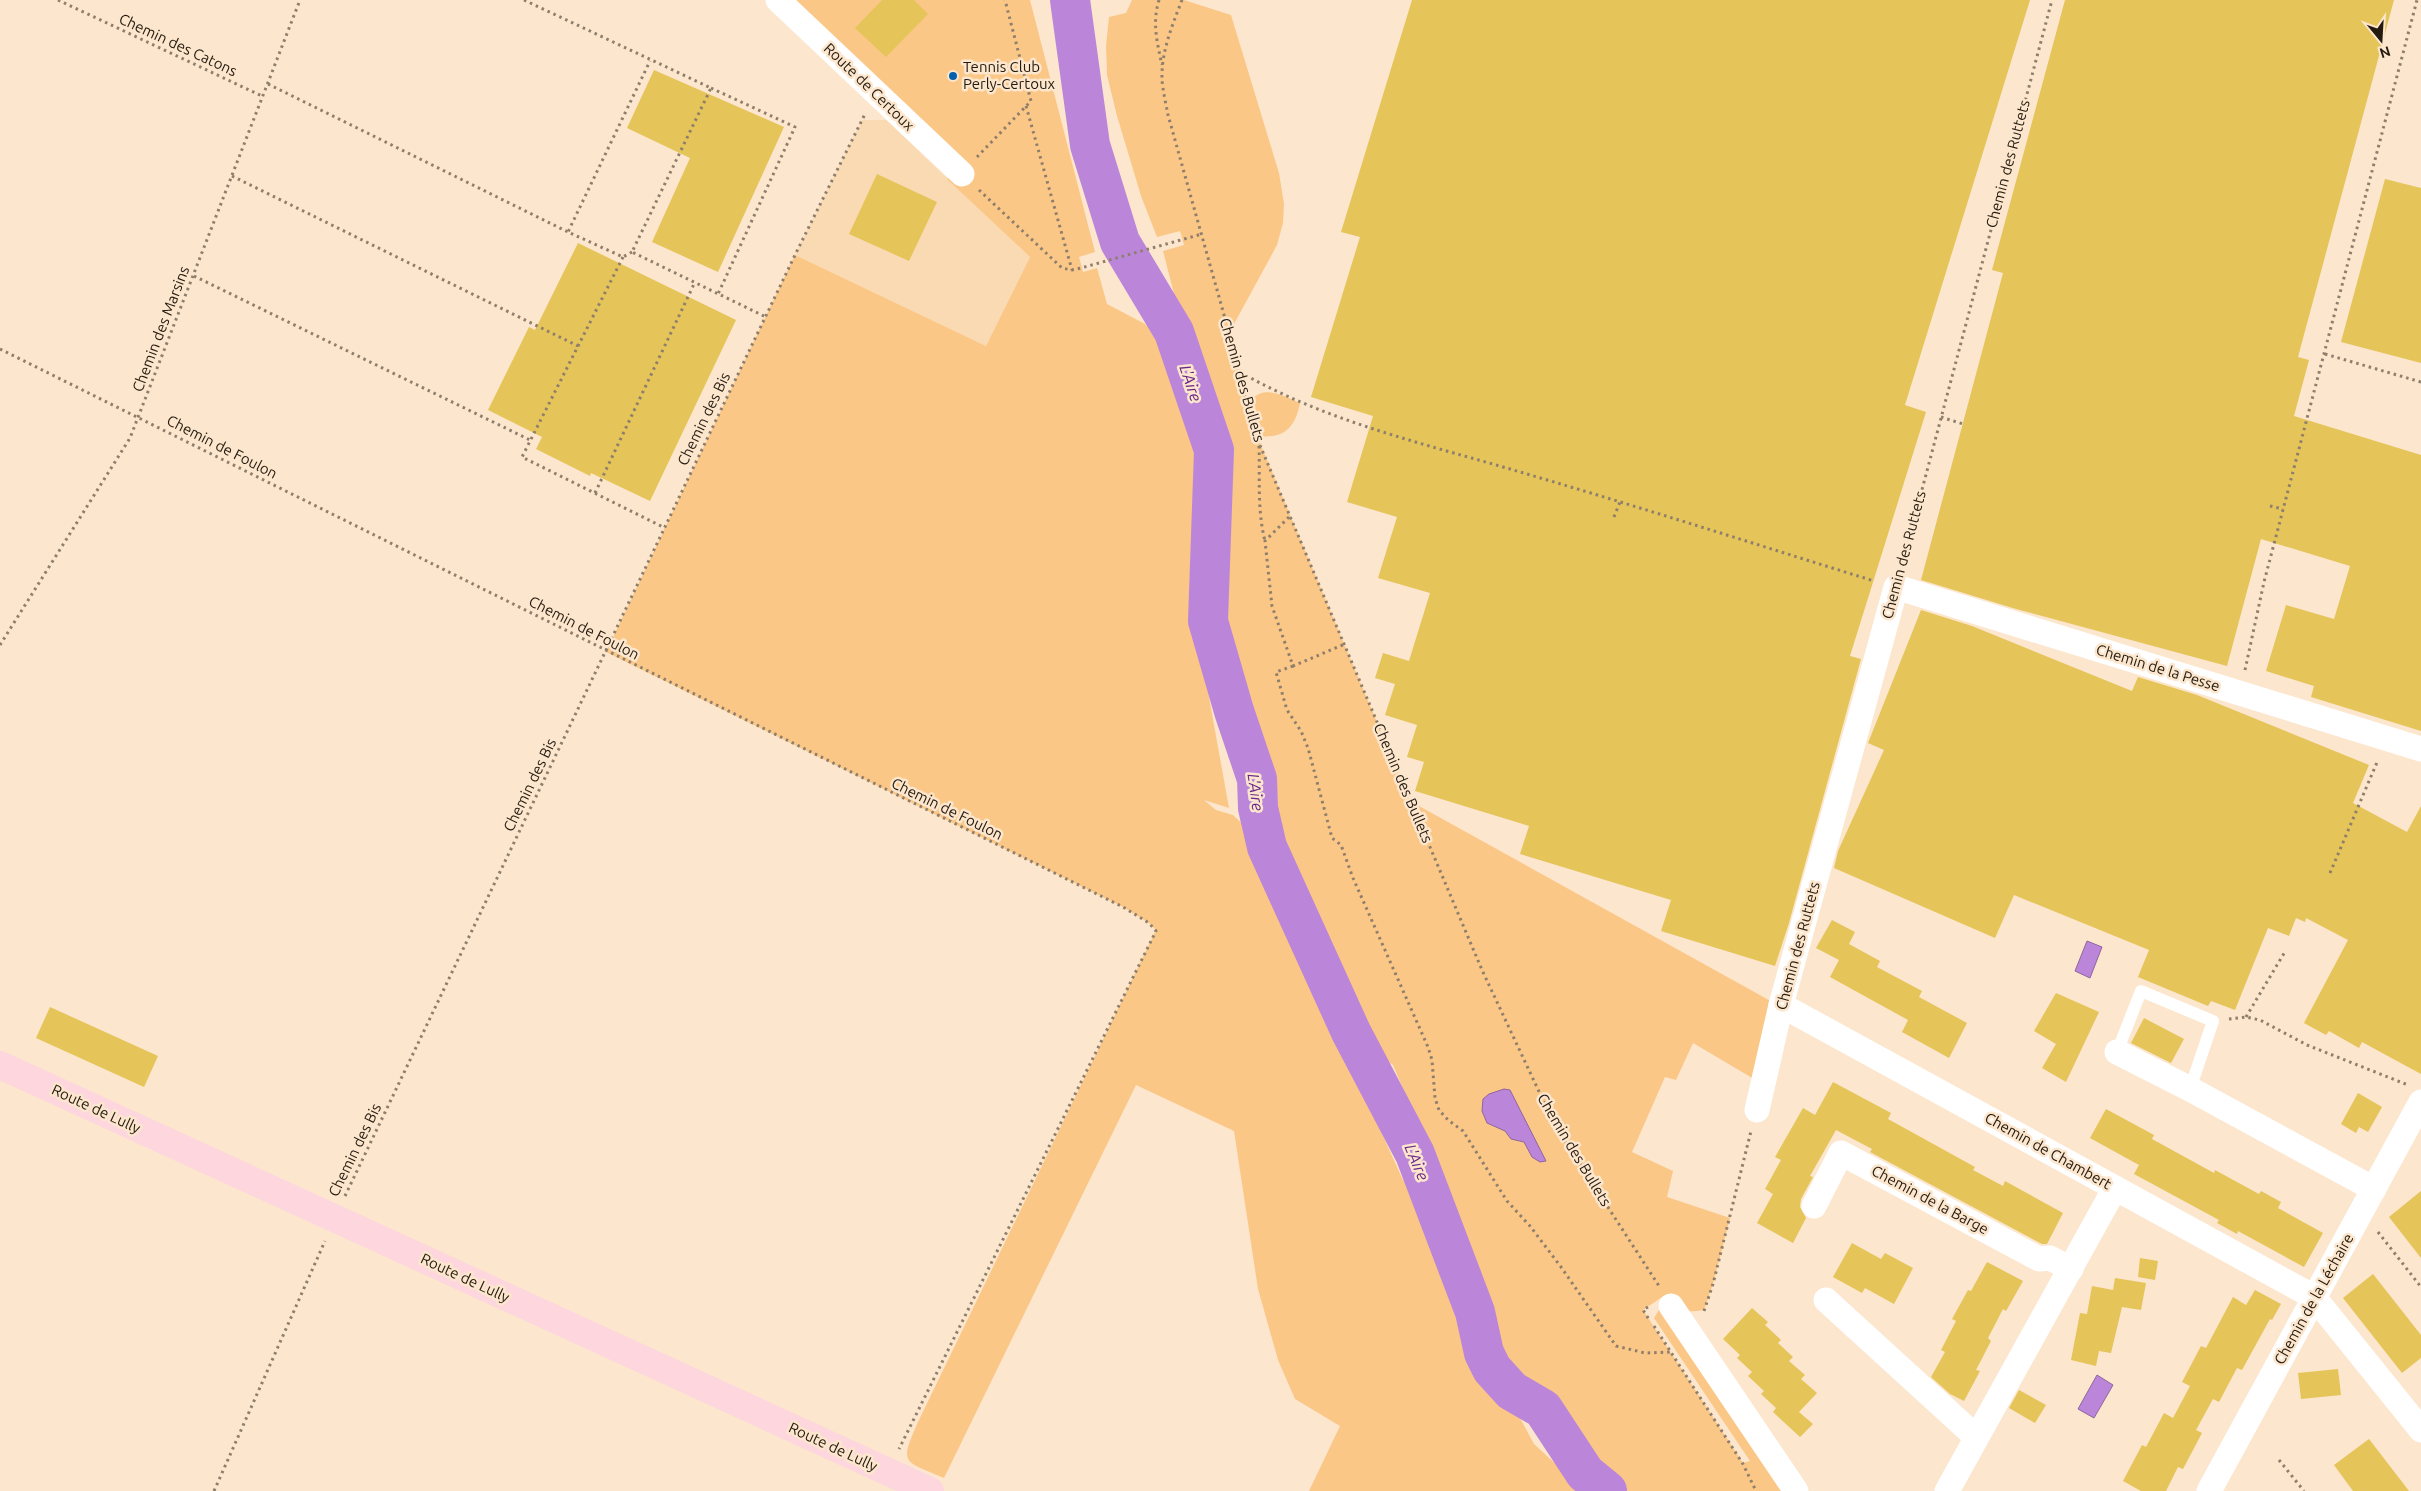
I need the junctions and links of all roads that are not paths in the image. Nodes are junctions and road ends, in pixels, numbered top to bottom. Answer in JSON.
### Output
{"nodes":[{"id":1,"x":778,"y":0,"type":"edge"},
{"id":2,"x":962,"y":174,"type":"road end"},
{"id":3,"x":1896,"y":587,"type":"joint"},
{"id":4,"x":2421,"y":748,"type":"edge"},
{"id":5,"x":1781,"y":1005,"type":"junction"},
{"id":6,"x":2117,"y":1052,"type":"joint"},
{"id":7,"x":0,"y":1065,"type":"edge"},
{"id":8,"x":2190,"y":1089,"type":"junction"},
{"id":9,"x":2419,"y":1101,"type":"edge"},
{"id":10,"x":1757,"y":1110,"type":"road end"},
{"id":11,"x":2116,"y":1188,"type":"junction"},
{"id":12,"x":2374,"y":1188,"type":"junction"},
{"id":13,"x":1814,"y":1206,"type":"dead end"},
{"id":14,"x":2071,"y":1269,"type":"junction"},
{"id":15,"x":2314,"y":1297,"type":"junction"},
{"id":16,"x":1668,"y":1300,"type":"road end"},
{"id":17,"x":1826,"y":1300,"type":"dead end"},
{"id":18,"x":2421,"y":1430,"type":"edge"},
{"id":19,"x":1976,"y":1437,"type":"junction"},
{"id":20,"x":930,"y":1491,"type":"edge"},
{"id":21,"x":1796,"y":1491,"type":"edge"},
{"id":22,"x":1947,"y":1491,"type":"edge"},
{"id":23,"x":2209,"y":1491,"type":"edge"}],
"edges":[{"from":1,"to":2,"type":"street","name":"Route de Certoux"},
{"from":3,"to":4,"type":"street","name":"Chemin de la Pesse"},
{"from":3,"to":5,"type":"street","name":"Chemin des Ruttets"},
{"from":5,"to":10,"type":"street","name":"Chemin des Ruttets"},
{"from":5,"to":11,"type":"street","name":"Chemin de Chambert"},
{"from":6,"to":8,"type":"street"},
{"from":6,"to":8,"type":"lane"},
{"from":7,"to":20,"type":"main road","name":"Route de Lully"},
{"from":8,"to":12,"type":"street"},
{"from":9,"to":12,"type":"street","name":"Chemin de la Léchaire"},
{"from":11,"to":14,"type":"street"},
{"from":11,"to":15,"type":"street","name":"Chemin de Chambert"},
{"from":12,"to":15,"type":"street","name":"Chemin de la Léchaire"},
{"from":13,"to":14,"type":"street","name":"Chemin de la Barge"},
{"from":14,"to":19,"type":"street"},
{"from":15,"to":18,"type":"street"},
{"from":15,"to":23,"type":"street","name":"Chemin de la Léchaire"},
{"from":16,"to":21,"type":"street"},
{"from":17,"to":19,"type":"street"},
{"from":19,"to":22,"type":"street"}]}
